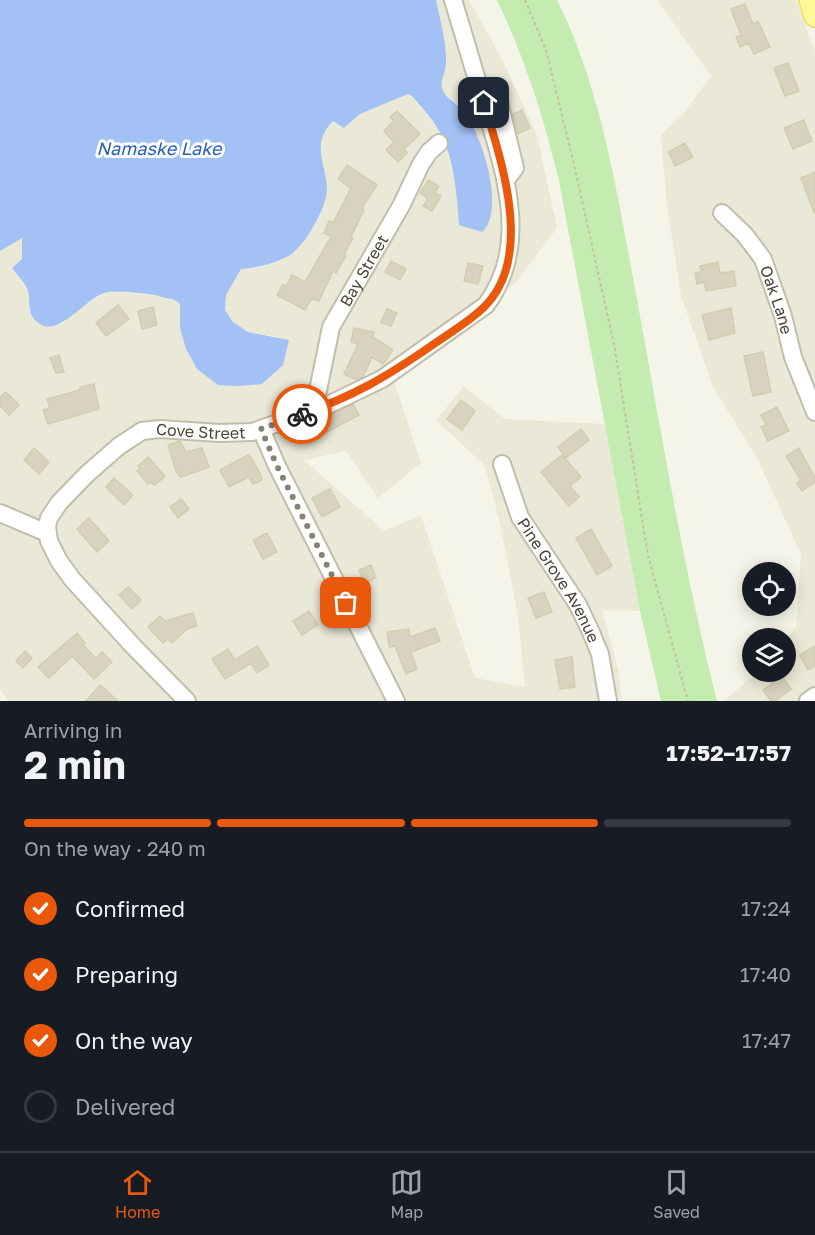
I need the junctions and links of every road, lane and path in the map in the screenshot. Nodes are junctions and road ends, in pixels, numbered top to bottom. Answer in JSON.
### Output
{"nodes":[{"id":1,"x":453,"y":0,"type":"edge"},
{"id":2,"x":525,"y":0,"type":"edge"},
{"id":3,"x":810,"y":0,"type":"edge"},
{"id":4,"x":815,"y":16,"type":"edge"},
{"id":5,"x":497,"y":93,"type":"dead end"},
{"id":6,"x":439,"y":143,"type":"dead end"},
{"id":7,"x":506,"y":180,"type":"junction"},
{"id":8,"x":722,"y":213,"type":"dead end"},
{"id":9,"x":813,"y":403,"type":"edge"},
{"id":10,"x":314,"y":410,"type":"junction"},
{"id":11,"x":261,"y":429,"type":"junction"},
{"id":12,"x":502,"y":464,"type":"dead end"},
{"id":13,"x":0,"y":513,"type":"edge"},
{"id":14,"x":47,"y":533,"type":"junction"},
{"id":15,"x":815,"y":696,"type":"edge"},
{"id":16,"x":187,"y":701,"type":"edge"},
{"id":17,"x":396,"y":701,"type":"edge"},
{"id":18,"x":608,"y":701,"type":"edge"},
{"id":19,"x":688,"y":701,"type":"edge"},
{"id":20,"x":808,"y":701,"type":"edge"}],
"edges":[{"from":1,"to":7,"type":"street","name":"Cove Street"},
{"from":2,"to":19,"type":"path"},
{"from":3,"to":4,"type":"main road"},
{"from":5,"to":7,"type":"street"},
{"from":6,"to":10,"type":"street","name":"Bay Street"},
{"from":7,"to":10,"type":"street","name":"Cove Street"},
{"from":8,"to":9,"type":"street","name":"Oak Lane"},
{"from":10,"to":11,"type":"street","name":"Cove Street"},
{"from":11,"to":14,"type":"street","name":"Cove Street"},
{"from":11,"to":17,"type":"street"},
{"from":12,"to":18,"type":"street","name":"Pine Grove Avenue"},
{"from":13,"to":14,"type":"street"},
{"from":14,"to":16,"type":"street"},
{"from":15,"to":20,"type":"street"}]}
